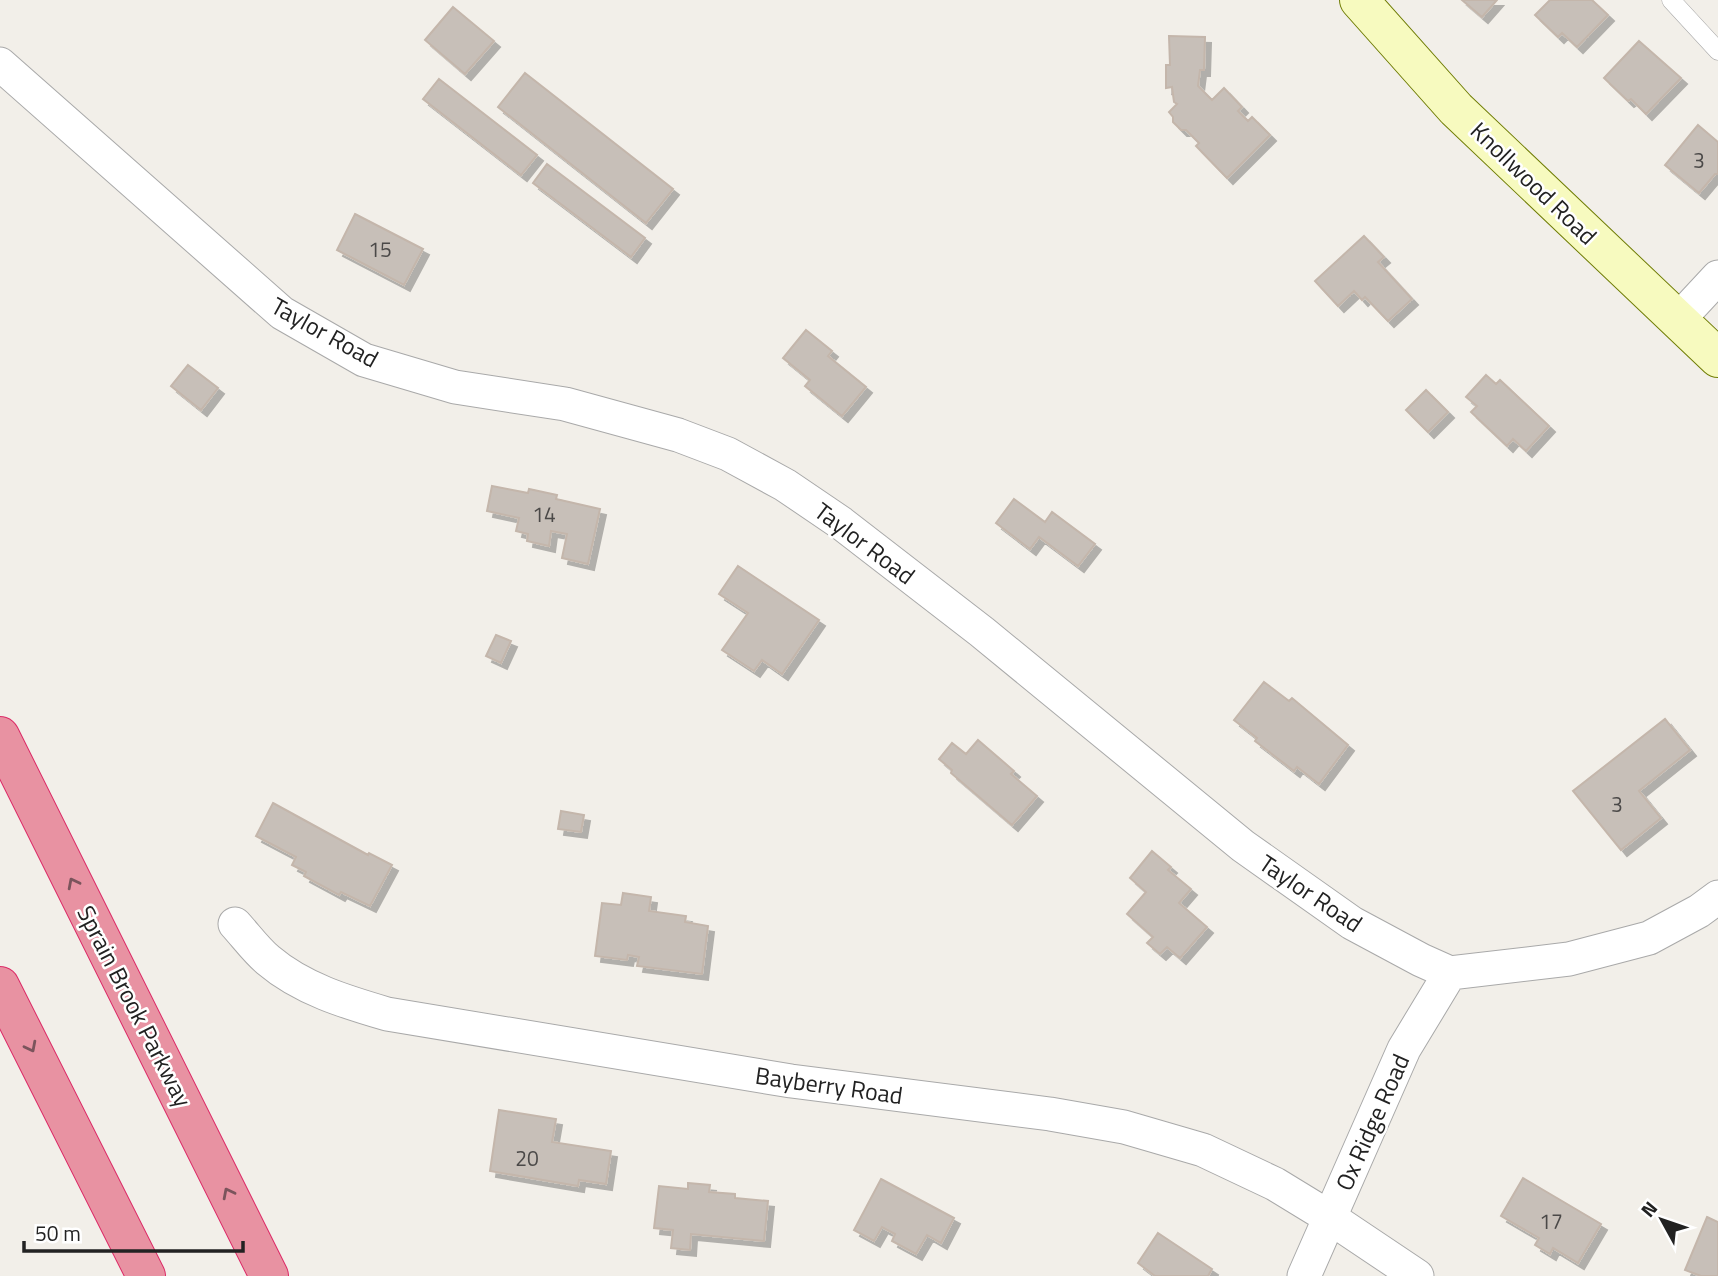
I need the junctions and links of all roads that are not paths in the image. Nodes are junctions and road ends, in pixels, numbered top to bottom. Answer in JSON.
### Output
{"nodes":[{"id":1,"x":1359,"y":0,"type":"edge"},
{"id":2,"x":1671,"y":0,"type":"edge"},
{"id":3,"x":1718,"y":51,"type":"edge"},
{"id":4,"x":0,"y":64,"type":"edge"},
{"id":5,"x":1718,"y":277,"type":"edge"},
{"id":6,"x":1678,"y":320,"type":"junction"},
{"id":7,"x":1718,"y":358,"type":"edge"},
{"id":8,"x":0,"y":736,"type":"edge"},
{"id":9,"x":1718,"y":897,"type":"edge"},
{"id":10,"x":235,"y":924,"type":"dead end"},
{"id":11,"x":1450,"y":973,"type":"junction"},
{"id":12,"x":0,"y":986,"type":"edge"},
{"id":13,"x":1329,"y":1217,"type":"junction"},
{"id":14,"x":146,"y":1276,"type":"edge"},
{"id":15,"x":269,"y":1276,"type":"edge"},
{"id":16,"x":1304,"y":1276,"type":"edge"},
{"id":17,"x":1417,"y":1276,"type":"edge"}],
"edges":[{"from":1,"to":6,"type":"main road","name":"Knollwood Road"},
{"from":2,"to":3,"type":"lane"},
{"from":4,"to":11,"type":"street","name":"Taylor Road"},
{"from":5,"to":6,"type":"street"},
{"from":6,"to":7,"type":"main road","name":"Knollwood Road"},
{"from":15,"to":8,"type":"highway","name":"Sprain Brook Parkway","one_way":true},
{"from":9,"to":11,"type":"street"},
{"from":10,"to":13,"type":"street","name":"Bayberry Road"},
{"from":11,"to":13,"type":"street","name":"Ox Ridge Road"},
{"from":12,"to":14,"type":"highway","one_way":true},
{"from":13,"to":16,"type":"street","name":"Ox Ridge Road"},
{"from":13,"to":17,"type":"street","name":"Bayberry Road"}]}
